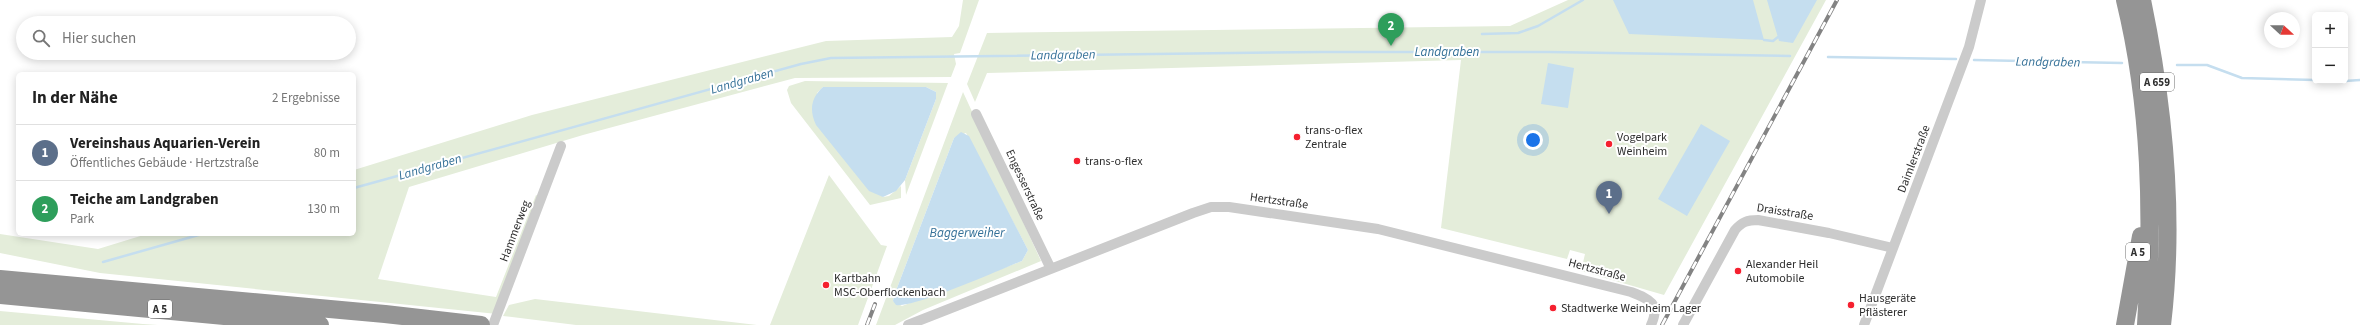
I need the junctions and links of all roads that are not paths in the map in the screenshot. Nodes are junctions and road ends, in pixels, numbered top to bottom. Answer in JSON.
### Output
{"nodes":[{"id":1,"x":1981,"y":0,"type":"edge"},
{"id":2,"x":2125,"y":0,"type":"edge"},
{"id":3,"x":2142,"y":0,"type":"edge"},
{"id":4,"x":976,"y":114,"type":"dead end"},
{"id":5,"x":561,"y":146,"type":"dead end"},
{"id":6,"x":2150,"y":178,"type":"junction"},
{"id":7,"x":1892,"y":248,"type":"junction"},
{"id":8,"x":1050,"y":267,"type":"junction"},
{"id":9,"x":0,"y":279,"type":"edge"},
{"id":10,"x":0,"y":295,"type":"edge"},
{"id":11,"x":2162,"y":323,"type":"edge"},
{"id":12,"x":320,"y":325,"type":"edge"},
{"id":13,"x":481,"y":325,"type":"edge"},
{"id":14,"x":493,"y":325,"type":"edge"},
{"id":15,"x":908,"y":325,"type":"edge"},
{"id":16,"x":1651,"y":325,"type":"edge"},
{"id":17,"x":1683,"y":325,"type":"edge"},
{"id":18,"x":1864,"y":325,"type":"edge"},
{"id":19,"x":2125,"y":325,"type":"edge"},
{"id":20,"x":2146,"y":325,"type":"edge"}],
"edges":[{"from":1,"to":7,"type":"street","name":"Daimlerstraße"},
{"from":2,"to":6,"type":"highway","number":"A 659"},
{"from":3,"to":11,"type":"highway","number":"A 659"},
{"from":4,"to":8,"type":"street","name":"Engesserstraße"},
{"from":5,"to":14,"type":"street","name":"Hammerweg"},
{"from":6,"to":19,"type":"highway","number":"A 5"},
{"from":6,"to":20,"type":"highway","number":"A 659"},
{"from":7,"to":17,"type":"street","name":"Draisstraße"},
{"from":7,"to":18,"type":"street","name":"Daimlerstraße"},
{"from":8,"to":15,"type":"street","name":"Hertzstraße"},
{"from":8,"to":16,"type":"street","name":"Hertzstraße"},
{"from":9,"to":13,"type":"highway","number":"A 5"},
{"from":10,"to":12,"type":"highway","number":"A 5"}]}
